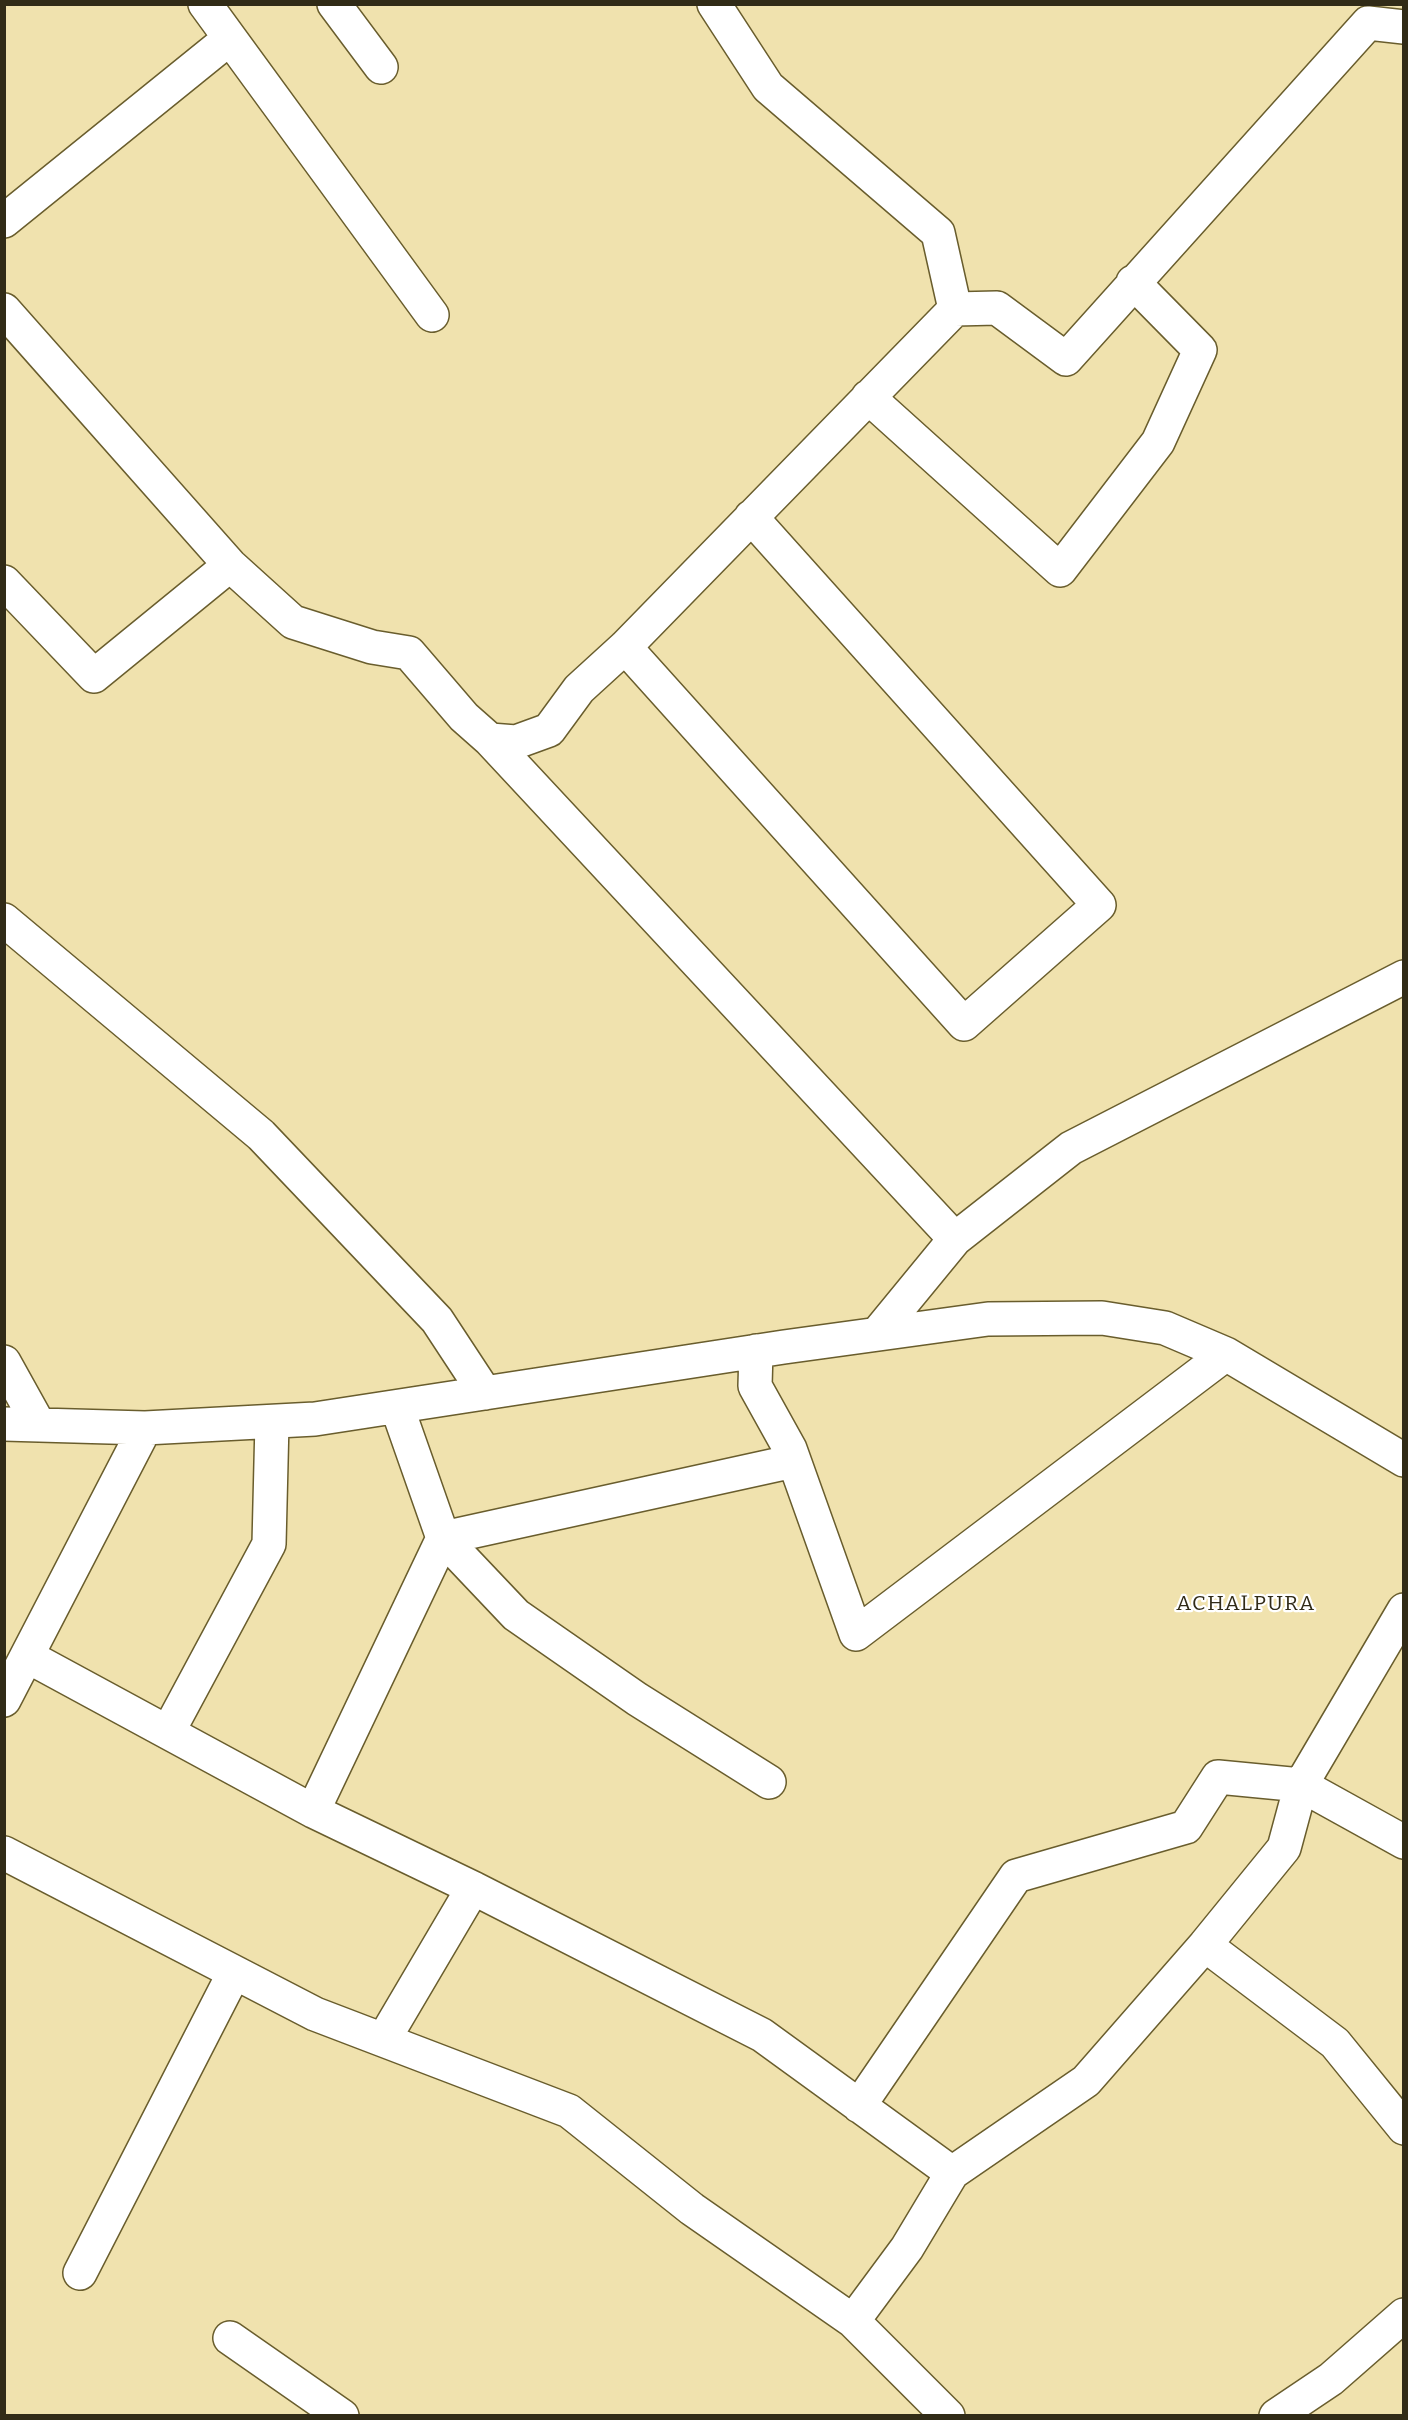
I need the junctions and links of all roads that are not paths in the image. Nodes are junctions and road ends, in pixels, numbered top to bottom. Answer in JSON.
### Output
{"nodes":[{"id":1,"x":205,"y":4,"type":"edge"},
{"id":2,"x":334,"y":4,"type":"edge"},
{"id":3,"x":714,"y":4,"type":"edge"},
{"id":4,"x":1404,"y":27,"type":"edge"},
{"id":5,"x":229,"y":39,"type":"junction"},
{"id":6,"x":381,"y":67,"type":"dead end"},
{"id":7,"x":4,"y":221,"type":"edge"},
{"id":8,"x":1133,"y":282,"type":"junction"},
{"id":9,"x":955,"y":309,"type":"junction"},
{"id":10,"x":4,"y":310,"type":"edge"},
{"id":11,"x":432,"y":315,"type":"dead end"},
{"id":12,"x":868,"y":397,"type":"junction"},
{"id":13,"x":751,"y":517,"type":"junction"},
{"id":14,"x":230,"y":565,"type":"junction"},
{"id":15,"x":4,"y":582,"type":"edge"},
{"id":16,"x":625,"y":647,"type":"junction"},
{"id":17,"x":490,"y":740,"type":"junction"},
{"id":18,"x":4,"y":920,"type":"edge"},
{"id":19,"x":1404,"y":976,"type":"edge"},
{"id":20,"x":955,"y":1239,"type":"junction"},
{"id":21,"x":876,"y":1334,"type":"junction"},
{"id":22,"x":756,"y":1351,"type":"junction"},
{"id":23,"x":1227,"y":1354,"type":"junction"},
{"id":24,"x":4,"y":1362,"type":"edge"},
{"id":25,"x":486,"y":1393,"type":"junction"},
{"id":26,"x":397,"y":1407,"type":"junction"},
{"id":27,"x":272,"y":1422,"type":"junction"},
{"id":28,"x":4,"y":1424,"type":"edge"},
{"id":29,"x":39,"y":1425,"type":"junction"},
{"id":30,"x":145,"y":1428,"type":"junction"},
{"id":31,"x":1404,"y":1460,"type":"edge"},
{"id":32,"x":794,"y":1461,"type":"junction"},
{"id":33,"x":442,"y":1538,"type":"junction"},
{"id":34,"x":1404,"y":1610,"type":"edge"},
{"id":35,"x":27,"y":1656,"type":"junction"},
{"id":36,"x":4,"y":1700,"type":"edge"},
{"id":37,"x":168,"y":1732,"type":"junction"},
{"id":38,"x":769,"y":1782,"type":"dead end"},
{"id":39,"x":1301,"y":1785,"type":"junction"},
{"id":40,"x":313,"y":1811,"type":"junction"},
{"id":41,"x":1404,"y":1842,"type":"edge"},
{"id":42,"x":4,"y":1852,"type":"edge"},
{"id":43,"x":473,"y":1888,"type":"junction"},
{"id":44,"x":1205,"y":1945,"type":"junction"},
{"id":45,"x":234,"y":1973,"type":"junction"},
{"id":46,"x":384,"y":2039,"type":"junction"},
{"id":47,"x":859,"y":2106,"type":"junction"},
{"id":48,"x":1404,"y":2128,"type":"edge"},
{"id":49,"x":952,"y":2173,"type":"junction"},
{"id":50,"x":80,"y":2272,"type":"dead end"},
{"id":51,"x":1404,"y":2315,"type":"edge"},
{"id":52,"x":853,"y":2321,"type":"junction"},
{"id":53,"x":230,"y":2338,"type":"dead end"},
{"id":54,"x":342,"y":2415,"type":"edge"},
{"id":55,"x":948,"y":2415,"type":"edge"},
{"id":56,"x":1276,"y":2415,"type":"edge"}],
"edges":[{"from":1,"to":5,"type":"street"},
{"from":2,"to":6,"type":"street"},
{"from":3,"to":9,"type":"street"},
{"from":4,"to":8,"type":"street"},
{"from":5,"to":7,"type":"street"},
{"from":5,"to":11,"type":"street"},
{"from":8,"to":9,"type":"street"},
{"from":8,"to":12,"type":"street"},
{"from":9,"to":12,"type":"street"},
{"from":10,"to":14,"type":"street"},
{"from":12,"to":13,"type":"street"},
{"from":13,"to":16,"type":"street"},
{"from":13,"to":16,"type":"street"},
{"from":14,"to":15,"type":"street"},
{"from":14,"to":17,"type":"street"},
{"from":16,"to":17,"type":"street"},
{"from":17,"to":20,"type":"street"},
{"from":18,"to":25,"type":"street"},
{"from":19,"to":20,"type":"street"},
{"from":20,"to":21,"type":"street"},
{"from":21,"to":22,"type":"street"},
{"from":21,"to":23,"type":"street"},
{"from":22,"to":25,"type":"street"},
{"from":22,"to":32,"type":"street"},
{"from":23,"to":31,"type":"street"},
{"from":23,"to":32,"type":"street"},
{"from":24,"to":29,"type":"street"},
{"from":25,"to":26,"type":"street"},
{"from":26,"to":27,"type":"street"},
{"from":26,"to":33,"type":"street"},
{"from":27,"to":30,"type":"street"},
{"from":27,"to":37,"type":"street"},
{"from":28,"to":29,"type":"street"},
{"from":29,"to":30,"type":"street"},
{"from":30,"to":35,"type":"street"},
{"from":32,"to":33,"type":"street"},
{"from":33,"to":38,"type":"street"},
{"from":33,"to":40,"type":"street"},
{"from":34,"to":39,"type":"street"},
{"from":35,"to":36,"type":"street"},
{"from":35,"to":37,"type":"street"},
{"from":37,"to":40,"type":"street"},
{"from":39,"to":41,"type":"street"},
{"from":39,"to":44,"type":"street"},
{"from":39,"to":47,"type":"street"},
{"from":40,"to":43,"type":"street"},
{"from":42,"to":45,"type":"street"},
{"from":43,"to":46,"type":"street"},
{"from":43,"to":47,"type":"street"},
{"from":44,"to":48,"type":"street"},
{"from":44,"to":49,"type":"street"},
{"from":45,"to":46,"type":"street"},
{"from":45,"to":50,"type":"street"},
{"from":46,"to":52,"type":"street"},
{"from":47,"to":49,"type":"street"},
{"from":49,"to":52,"type":"street"},
{"from":51,"to":56,"type":"street"},
{"from":52,"to":55,"type":"street"},
{"from":53,"to":54,"type":"street"}]}
